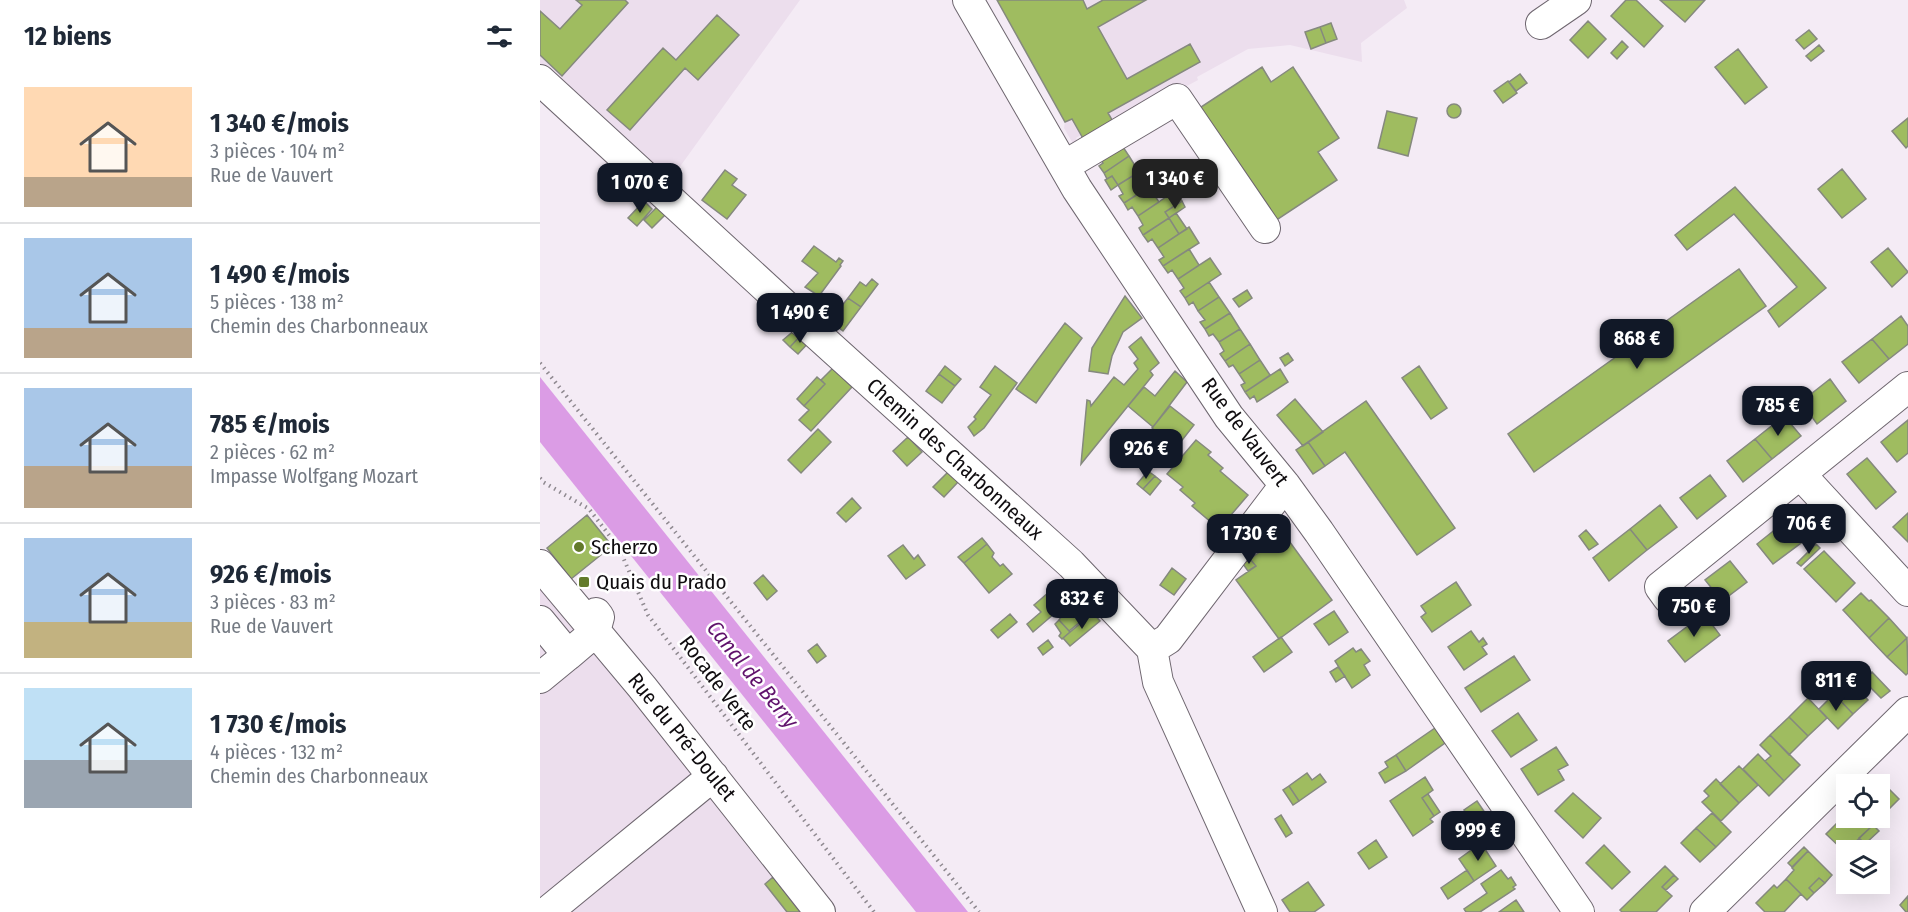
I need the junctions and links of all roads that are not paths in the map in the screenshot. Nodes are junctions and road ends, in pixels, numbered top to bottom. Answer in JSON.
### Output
{"nodes":[{"id":1,"x":968,"y":0,"type":"edge"},
{"id":2,"x":1576,"y":0,"type":"edge"},
{"id":3,"x":1541,"y":24,"type":"dead end"},
{"id":4,"x":540,"y":80,"type":"edge"},
{"id":5,"x":1064,"y":166,"type":"junction"},
{"id":6,"x":1265,"y":228,"type":"dead end"},
{"id":7,"x":1908,"y":387,"type":"edge"},
{"id":8,"x":1801,"y":475,"type":"junction"},
{"id":9,"x":1285,"y":484,"type":"junction"},
{"id":10,"x":540,"y":565,"type":"edge"},
{"id":11,"x":1908,"y":591,"type":"edge"},
{"id":12,"x":1668,"y":598,"type":"dead end"},
{"id":13,"x":540,"y":621,"type":"edge"},
{"id":14,"x":595,"y":632,"type":"junction"},
{"id":15,"x":1152,"y":649,"type":"junction"},
{"id":16,"x":568,"y":655,"type":"junction"},
{"id":17,"x":540,"y":678,"type":"edge"},
{"id":18,"x":1908,"y":712,"type":"edge"},
{"id":19,"x":713,"y":776,"type":"junction"},
{"id":20,"x":547,"y":912,"type":"edge"},
{"id":21,"x":820,"y":912,"type":"edge"},
{"id":22,"x":1262,"y":912,"type":"edge"},
{"id":23,"x":1579,"y":912,"type":"edge"},
{"id":24,"x":1705,"y":912,"type":"edge"}],
"edges":[{"from":1,"to":5,"type":"street","name":"Rue de Vauvert"},
{"from":2,"to":3,"type":"street"},
{"from":4,"to":15,"type":"street","name":"Chemin des Charbonneaux"},
{"from":5,"to":6,"type":"street"},
{"from":5,"to":9,"type":"street","name":"Rue de Vauvert"},
{"from":7,"to":8,"type":"street"},
{"from":8,"to":11,"type":"street"},
{"from":8,"to":12,"type":"street"},
{"from":9,"to":15,"type":"street"},
{"from":9,"to":23,"type":"street","name":"Rue de Vauvert"},
{"from":10,"to":14,"type":"street","name":"Rue du Pré-Doulet"},
{"from":13,"to":16,"type":"street"},
{"from":14,"to":16,"type":"street"},
{"from":14,"to":19,"type":"street","name":"Rue du Pré-Doulet"},
{"from":15,"to":22,"type":"street"},
{"from":16,"to":17,"type":"street"},
{"from":18,"to":24,"type":"street"},
{"from":19,"to":20,"type":"street"},
{"from":19,"to":21,"type":"street","name":"Rue du Pré-Doulet"}]}
